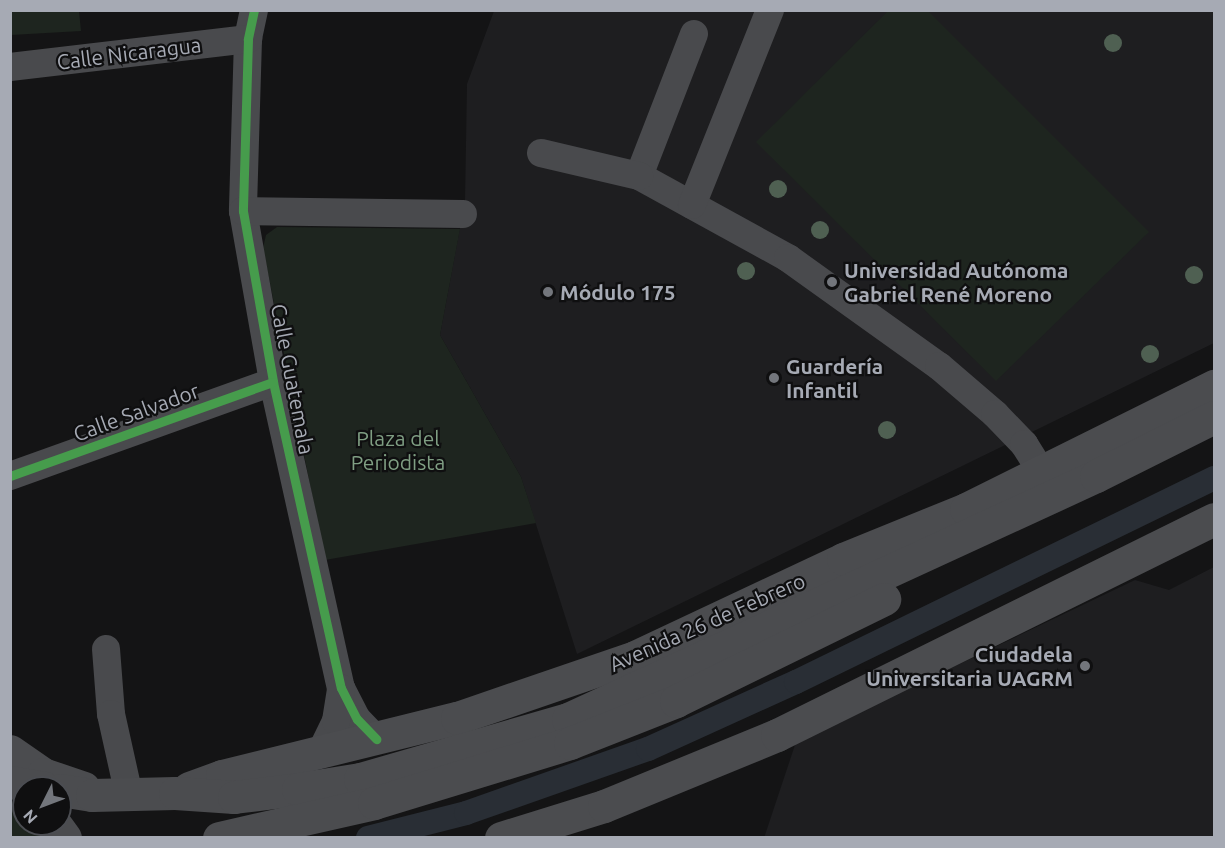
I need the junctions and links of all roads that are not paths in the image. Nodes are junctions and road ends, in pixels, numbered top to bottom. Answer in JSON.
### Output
{"nodes":[{"id":1,"x":254,"y":10,"type":"edge"},
{"id":2,"x":770,"y":10,"type":"edge"},
{"id":3,"x":694,"y":34,"type":"dead end"},
{"id":4,"x":248,"y":39,"type":"junction"},
{"id":5,"x":10,"y":68,"type":"edge"},
{"id":6,"x":541,"y":153,"type":"dead end"},
{"id":7,"x":639,"y":176,"type":"junction"},
{"id":8,"x":692,"y":205,"type":"junction"},
{"id":9,"x":243,"y":211,"type":"junction"},
{"id":10,"x":463,"y":214,"type":"dead end"},
{"id":11,"x":273,"y":382,"type":"junction"},
{"id":12,"x":1215,"y":386,"type":"edge"},
{"id":13,"x":1215,"y":417,"type":"edge"},
{"id":14,"x":1215,"y":438,"type":"edge"},
{"id":15,"x":1042,"y":473,"type":"junction"},
{"id":16,"x":10,"y":476,"type":"edge"},
{"id":17,"x":1096,"y":476,"type":"junction"},
{"id":18,"x":966,"y":509,"type":"junction"},
{"id":19,"x":1215,"y":519,"type":"edge"},
{"id":20,"x":106,"y":649,"type":"dead end"},
{"id":21,"x":340,"y":688,"type":"junction"},
{"id":22,"x":376,"y":739,"type":"junction"},
{"id":23,"x":10,"y":751,"type":"edge"},
{"id":24,"x":320,"y":754,"type":"junction"},
{"id":25,"x":72,"y":791,"type":"edge"},
{"id":26,"x":175,"y":793,"type":"junction"},
{"id":27,"x":116,"y":795,"type":"junction"},
{"id":28,"x":219,"y":837,"type":"edge"},
{"id":29,"x":501,"y":837,"type":"edge"}],
"edges":[{"from":1,"to":4,"type":"street","name":"Calle Guatemala"},
{"from":2,"to":8,"type":"street"},
{"from":3,"to":7,"type":"street"},
{"from":4,"to":5,"type":"street","name":"Calle Nicaragua"},
{"from":4,"to":9,"type":"street","name":"Calle Guatemala"},
{"from":6,"to":7,"type":"street"},
{"from":7,"to":8,"type":"street"},
{"from":8,"to":15,"type":"street"},
{"from":9,"to":10,"type":"street"},
{"from":9,"to":11,"type":"street","name":"Calle Guatemala"},
{"from":11,"to":16,"type":"street","name":"Calle Salvador"},
{"from":11,"to":21,"type":"street","name":"Calle Guatemala"},
{"from":12,"to":15,"type":"main road","name":"Avenida 26 de Febrero"},
{"from":13,"to":17,"type":"main road","name":"Avenida 26 de Febrero"},
{"from":14,"to":28,"type":"main road"},
{"from":15,"to":18,"type":"main road","name":"Avenida 26 de Febrero"},
{"from":17,"to":18,"type":"main road"},
{"from":17,"to":26,"type":"main road","name":"Avenida 26 de Febrero"},
{"from":18,"to":22,"type":"main road","name":"Avenida 26 de Febrero"},
{"from":19,"to":29,"type":"main road"},
{"from":20,"to":27,"type":"street"},
{"from":21,"to":22,"type":"street","name":"Calle Guatemala"},
{"from":21,"to":24,"type":"street","name":"Calle Guatemala"},
{"from":22,"to":24,"type":"main road","name":"Avenida 26 de Febrero"},
{"from":23,"to":27,"type":"main road"},
{"from":24,"to":26,"type":"main road","name":"Avenida 26 de Febrero"},
{"from":25,"to":27,"type":"main road","name":"Avenida 26 de Febrero"},
{"from":26,"to":27,"type":"main road","name":"Avenida 26 de Febrero"}]}
